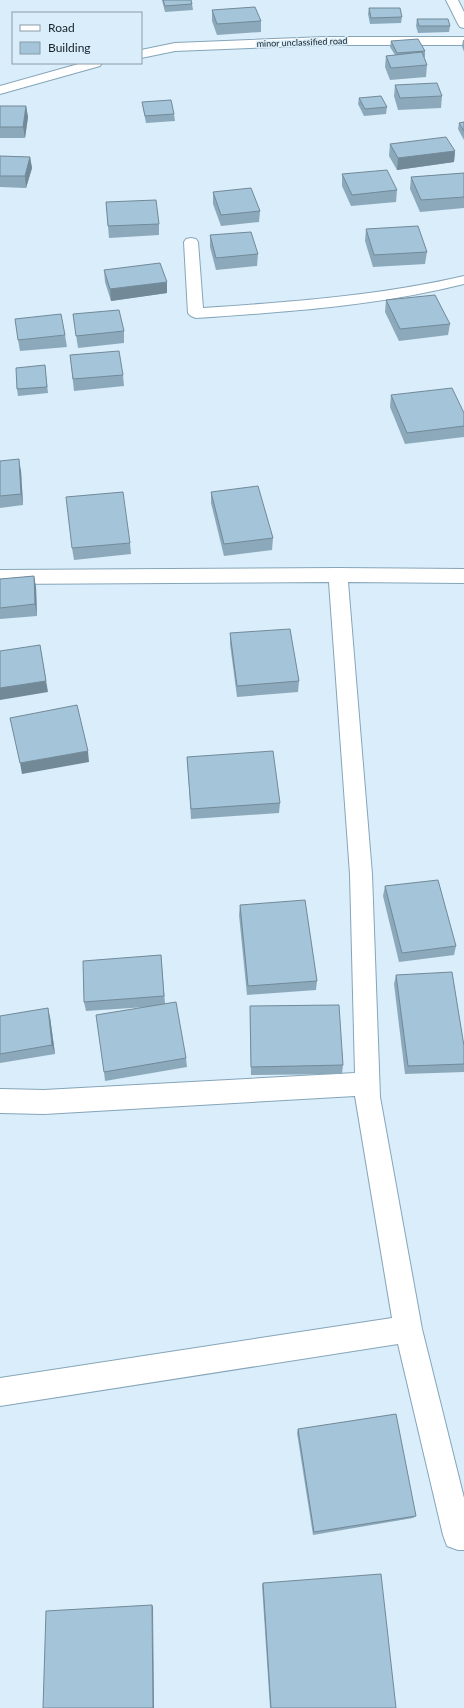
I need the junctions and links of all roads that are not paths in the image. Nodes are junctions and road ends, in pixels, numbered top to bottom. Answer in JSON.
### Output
{"nodes":[{"id":1,"x":452,"y":0,"type":"edge"},
{"id":2,"x":464,"y":24,"type":"edge"},
{"id":3,"x":464,"y":41,"type":"edge"},
{"id":4,"x":142,"y":54,"type":"edge"},
{"id":5,"x":92,"y":64,"type":"edge"},
{"id":6,"x":0,"y":90,"type":"edge"},
{"id":7,"x":191,"y":242,"type":"dead end"},
{"id":8,"x":464,"y":280,"type":"edge"},
{"id":9,"x":338,"y":575,"type":"junction"},
{"id":10,"x":464,"y":576,"type":"edge"},
{"id":11,"x":0,"y":577,"type":"edge"},
{"id":12,"x":367,"y":1084,"type":"junction"},
{"id":13,"x":0,"y":1101,"type":"edge"},
{"id":14,"x":408,"y":1329,"type":"junction"},
{"id":15,"x":0,"y":1392,"type":"edge"},
{"id":16,"x":464,"y":1535,"type":"edge"}],
"edges":[{"from":1,"to":2,"type":"street"},
{"from":3,"to":4,"type":"street","name":"minor unclassified road"},
{"from":5,"to":6,"type":"street"},
{"from":7,"to":8,"type":"street"},
{"from":9,"to":10,"type":"street"},
{"from":9,"to":11,"type":"street"},
{"from":9,"to":12,"type":"street"},
{"from":12,"to":13,"type":"street"},
{"from":12,"to":14,"type":"street"},
{"from":14,"to":15,"type":"street"},
{"from":14,"to":16,"type":"street"}]}
